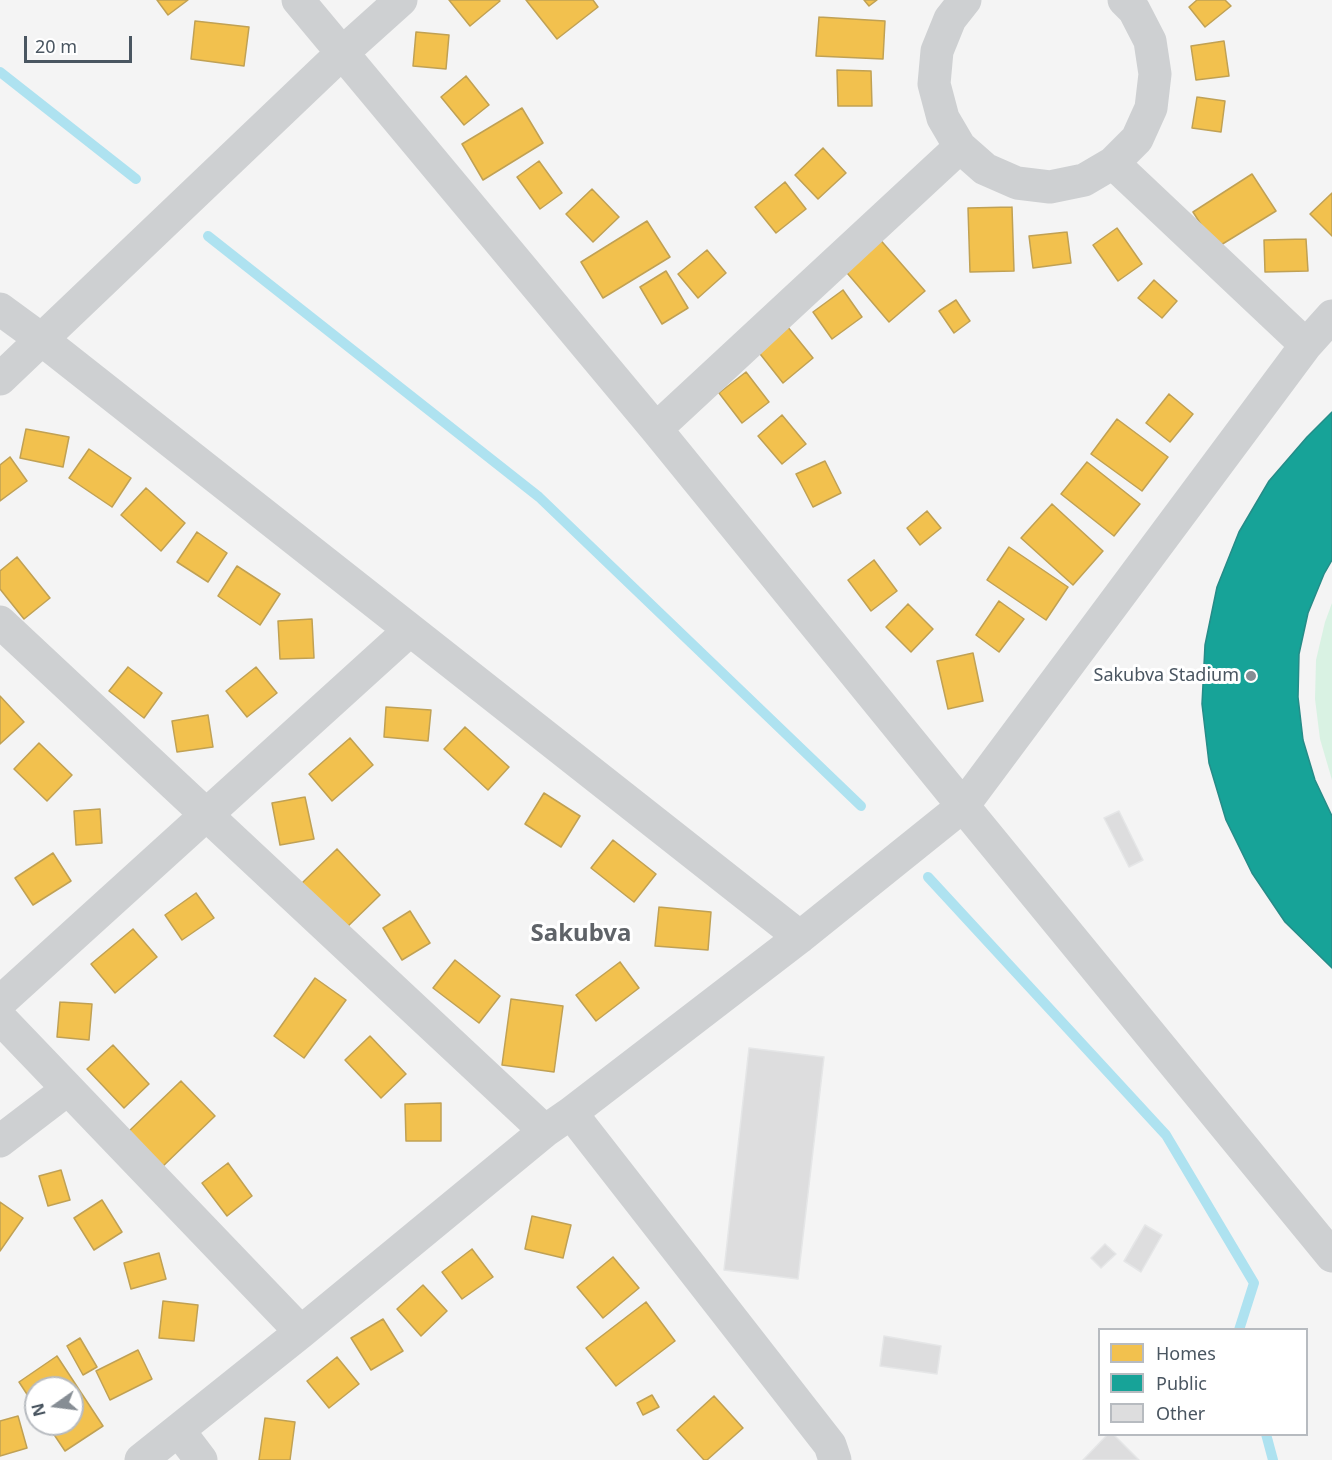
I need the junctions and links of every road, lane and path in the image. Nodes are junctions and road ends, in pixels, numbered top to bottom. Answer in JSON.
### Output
{"nodes":[{"id":1,"x":298,"y":0,"type":"edge"},
{"id":2,"x":401,"y":0,"type":"edge"},
{"id":3,"x":965,"y":0,"type":"edge"},
{"id":4,"x":1135,"y":3,"type":"edge"},
{"id":5,"x":342,"y":53,"type":"junction"},
{"id":6,"x":960,"y":147,"type":"junction"},
{"id":7,"x":1113,"y":163,"type":"junction"},
{"id":8,"x":0,"y":309,"type":"edge"},
{"id":9,"x":1332,"y":316,"type":"edge"},
{"id":10,"x":41,"y":339,"type":"junction"},
{"id":11,"x":1306,"y":345,"type":"junction"},
{"id":12,"x":0,"y":379,"type":"edge"},
{"id":13,"x":656,"y":429,"type":"junction"},
{"id":14,"x":0,"y":622,"type":"edge"},
{"id":15,"x":410,"y":630,"type":"junction"},
{"id":16,"x":963,"y":806,"type":"junction"},
{"id":17,"x":206,"y":815,"type":"junction"},
{"id":18,"x":800,"y":937,"type":"junction"},
{"id":19,"x":0,"y":1002,"type":"edge"},
{"id":20,"x":0,"y":1018,"type":"edge"},
{"id":21,"x":68,"y":1089,"type":"junction"},
{"id":22,"x":571,"y":1113,"type":"junction"},
{"id":23,"x":545,"y":1131,"type":"junction"},
{"id":24,"x":0,"y":1141,"type":"edge"},
{"id":25,"x":1332,"y":1256,"type":"edge"},
{"id":26,"x":301,"y":1332,"type":"junction"},
{"id":27,"x":179,"y":1431,"type":"junction"},
{"id":28,"x":141,"y":1460,"type":"edge"},
{"id":29,"x":201,"y":1460,"type":"edge"},
{"id":30,"x":835,"y":1460,"type":"edge"}],
"edges":[{"from":1,"to":5,"type":"street"},
{"from":2,"to":5,"type":"street"},
{"from":3,"to":6,"type":"street"},
{"from":4,"to":7,"type":"street"},
{"from":5,"to":10,"type":"street"},
{"from":5,"to":13,"type":"street"},
{"from":6,"to":7,"type":"street"},
{"from":6,"to":13,"type":"street"},
{"from":7,"to":11,"type":"street"},
{"from":8,"to":10,"type":"street"},
{"from":9,"to":11,"type":"street"},
{"from":10,"to":12,"type":"street"},
{"from":10,"to":15,"type":"street"},
{"from":11,"to":16,"type":"street"},
{"from":13,"to":16,"type":"street"},
{"from":14,"to":17,"type":"street"},
{"from":15,"to":17,"type":"street"},
{"from":15,"to":18,"type":"street"},
{"from":16,"to":18,"type":"street"},
{"from":16,"to":25,"type":"street"},
{"from":17,"to":19,"type":"street"},
{"from":17,"to":23,"type":"street"},
{"from":18,"to":22,"type":"street"},
{"from":20,"to":21,"type":"street"},
{"from":21,"to":24,"type":"street"},
{"from":21,"to":26,"type":"street"},
{"from":22,"to":23,"type":"street"},
{"from":22,"to":30,"type":"street"},
{"from":23,"to":26,"type":"street"},
{"from":26,"to":27,"type":"street"},
{"from":27,"to":28,"type":"street"},
{"from":27,"to":29,"type":"street"}]}
